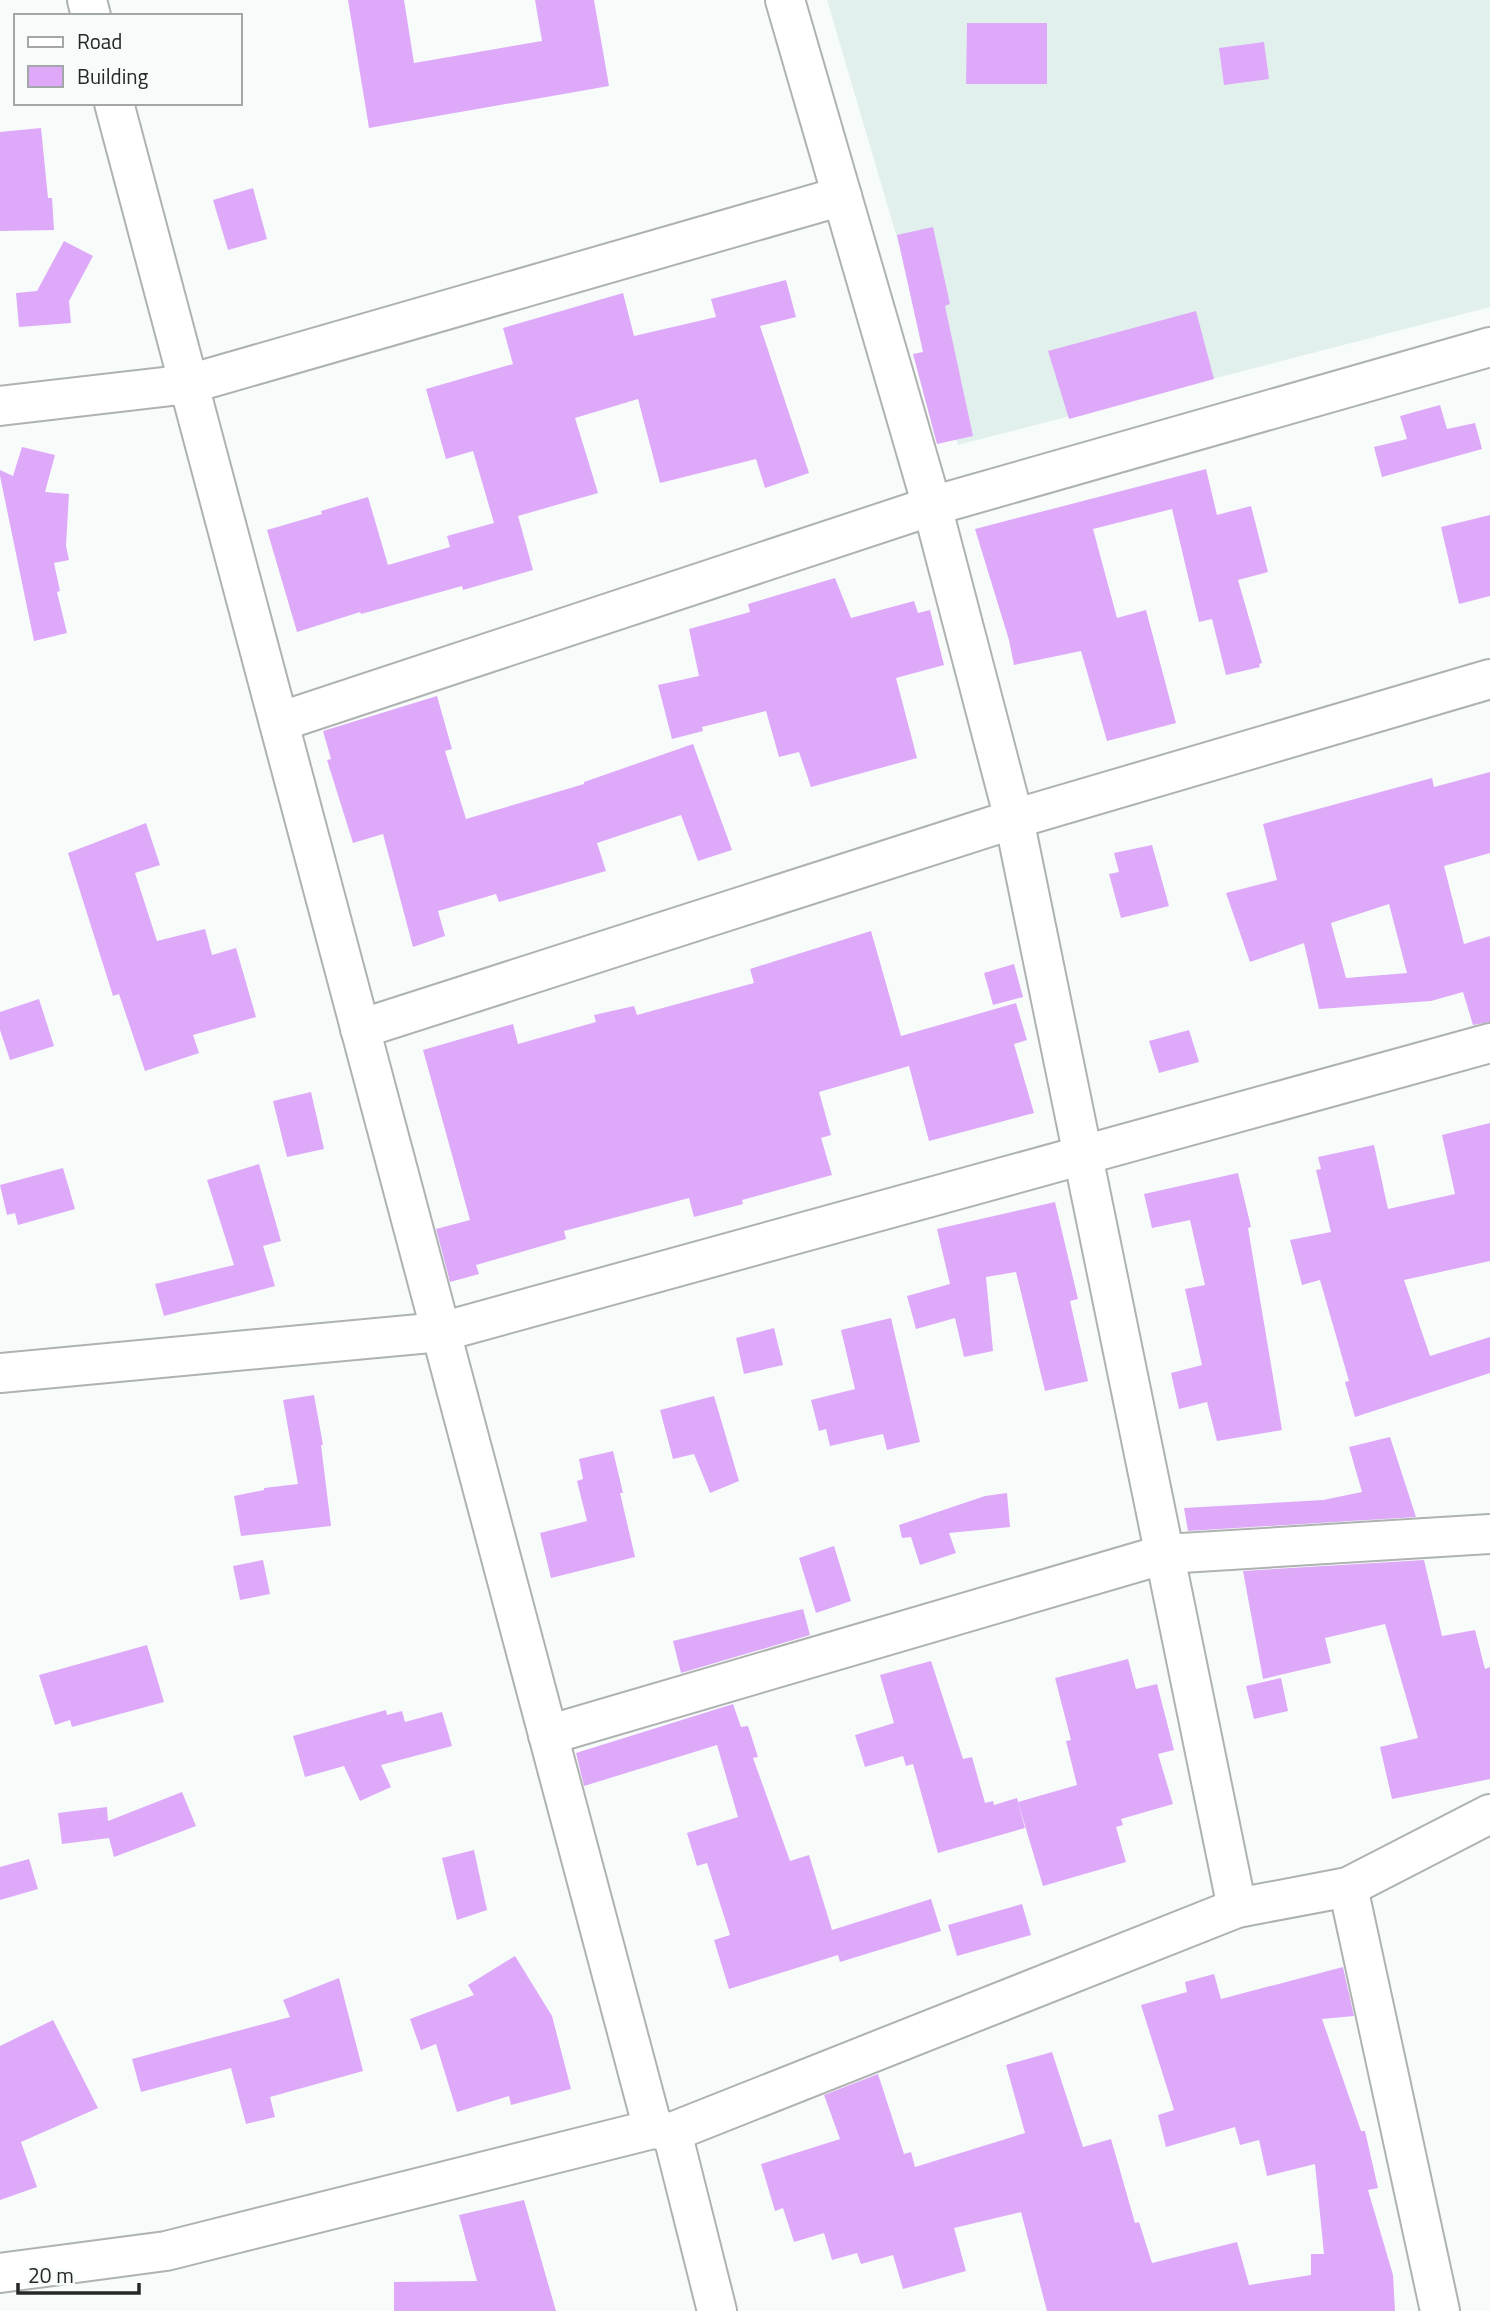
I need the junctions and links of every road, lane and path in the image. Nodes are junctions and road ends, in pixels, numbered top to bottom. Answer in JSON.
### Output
{"nodes":[{"id":1,"x":785,"y":0,"type":"edge"},
{"id":2,"x":115,"y":105,"type":"edge"},
{"id":3,"x":842,"y":196,"type":"junction"},
{"id":4,"x":1490,"y":347,"type":"edge"},
{"id":5,"x":189,"y":384,"type":"junction"},
{"id":6,"x":0,"y":406,"type":"edge"},
{"id":7,"x":932,"y":506,"type":"junction"},
{"id":8,"x":1490,"y":679,"type":"edge"},
{"id":9,"x":279,"y":722,"type":"junction"},
{"id":10,"x":1014,"y":819,"type":"junction"},
{"id":11,"x":360,"y":1029,"type":"junction"},
{"id":12,"x":1490,"y":1042,"type":"edge"},
{"id":13,"x":1084,"y":1154,"type":"junction"},
{"id":14,"x":441,"y":1332,"type":"junction"},
{"id":15,"x":0,"y":1373,"type":"edge"},
{"id":16,"x":1490,"y":1534,"type":"edge"},
{"id":17,"x":1165,"y":1554,"type":"junction"},
{"id":18,"x":548,"y":1735,"type":"junction"},
{"id":19,"x":1490,"y":1814,"type":"edge"},
{"id":20,"x":1348,"y":1887,"type":"junction"},
{"id":21,"x":1237,"y":1908,"type":"junction"},
{"id":22,"x":663,"y":2130,"type":"junction"},
{"id":23,"x":0,"y":2273,"type":"edge"},
{"id":24,"x":717,"y":2311,"type":"edge"},
{"id":25,"x":1440,"y":2311,"type":"edge"}],
"edges":[{"from":1,"to":3,"type":"street"},
{"from":2,"to":5,"type":"street"},
{"from":3,"to":5,"type":"street"},
{"from":3,"to":7,"type":"street"},
{"from":4,"to":7,"type":"street"},
{"from":5,"to":6,"type":"street"},
{"from":5,"to":9,"type":"street"},
{"from":7,"to":9,"type":"street"},
{"from":7,"to":10,"type":"street"},
{"from":8,"to":10,"type":"street"},
{"from":9,"to":11,"type":"street"},
{"from":10,"to":11,"type":"street"},
{"from":10,"to":13,"type":"street"},
{"from":11,"to":14,"type":"street"},
{"from":12,"to":13,"type":"street"},
{"from":13,"to":14,"type":"street"},
{"from":13,"to":17,"type":"street"},
{"from":14,"to":15,"type":"street"},
{"from":14,"to":18,"type":"street"},
{"from":16,"to":17,"type":"street"},
{"from":17,"to":18,"type":"street"},
{"from":17,"to":21,"type":"street"},
{"from":18,"to":22,"type":"street"},
{"from":19,"to":20,"type":"street"},
{"from":20,"to":21,"type":"street"},
{"from":20,"to":25,"type":"street"},
{"from":21,"to":22,"type":"street"},
{"from":22,"to":23,"type":"street"},
{"from":22,"to":24,"type":"street"}]}
